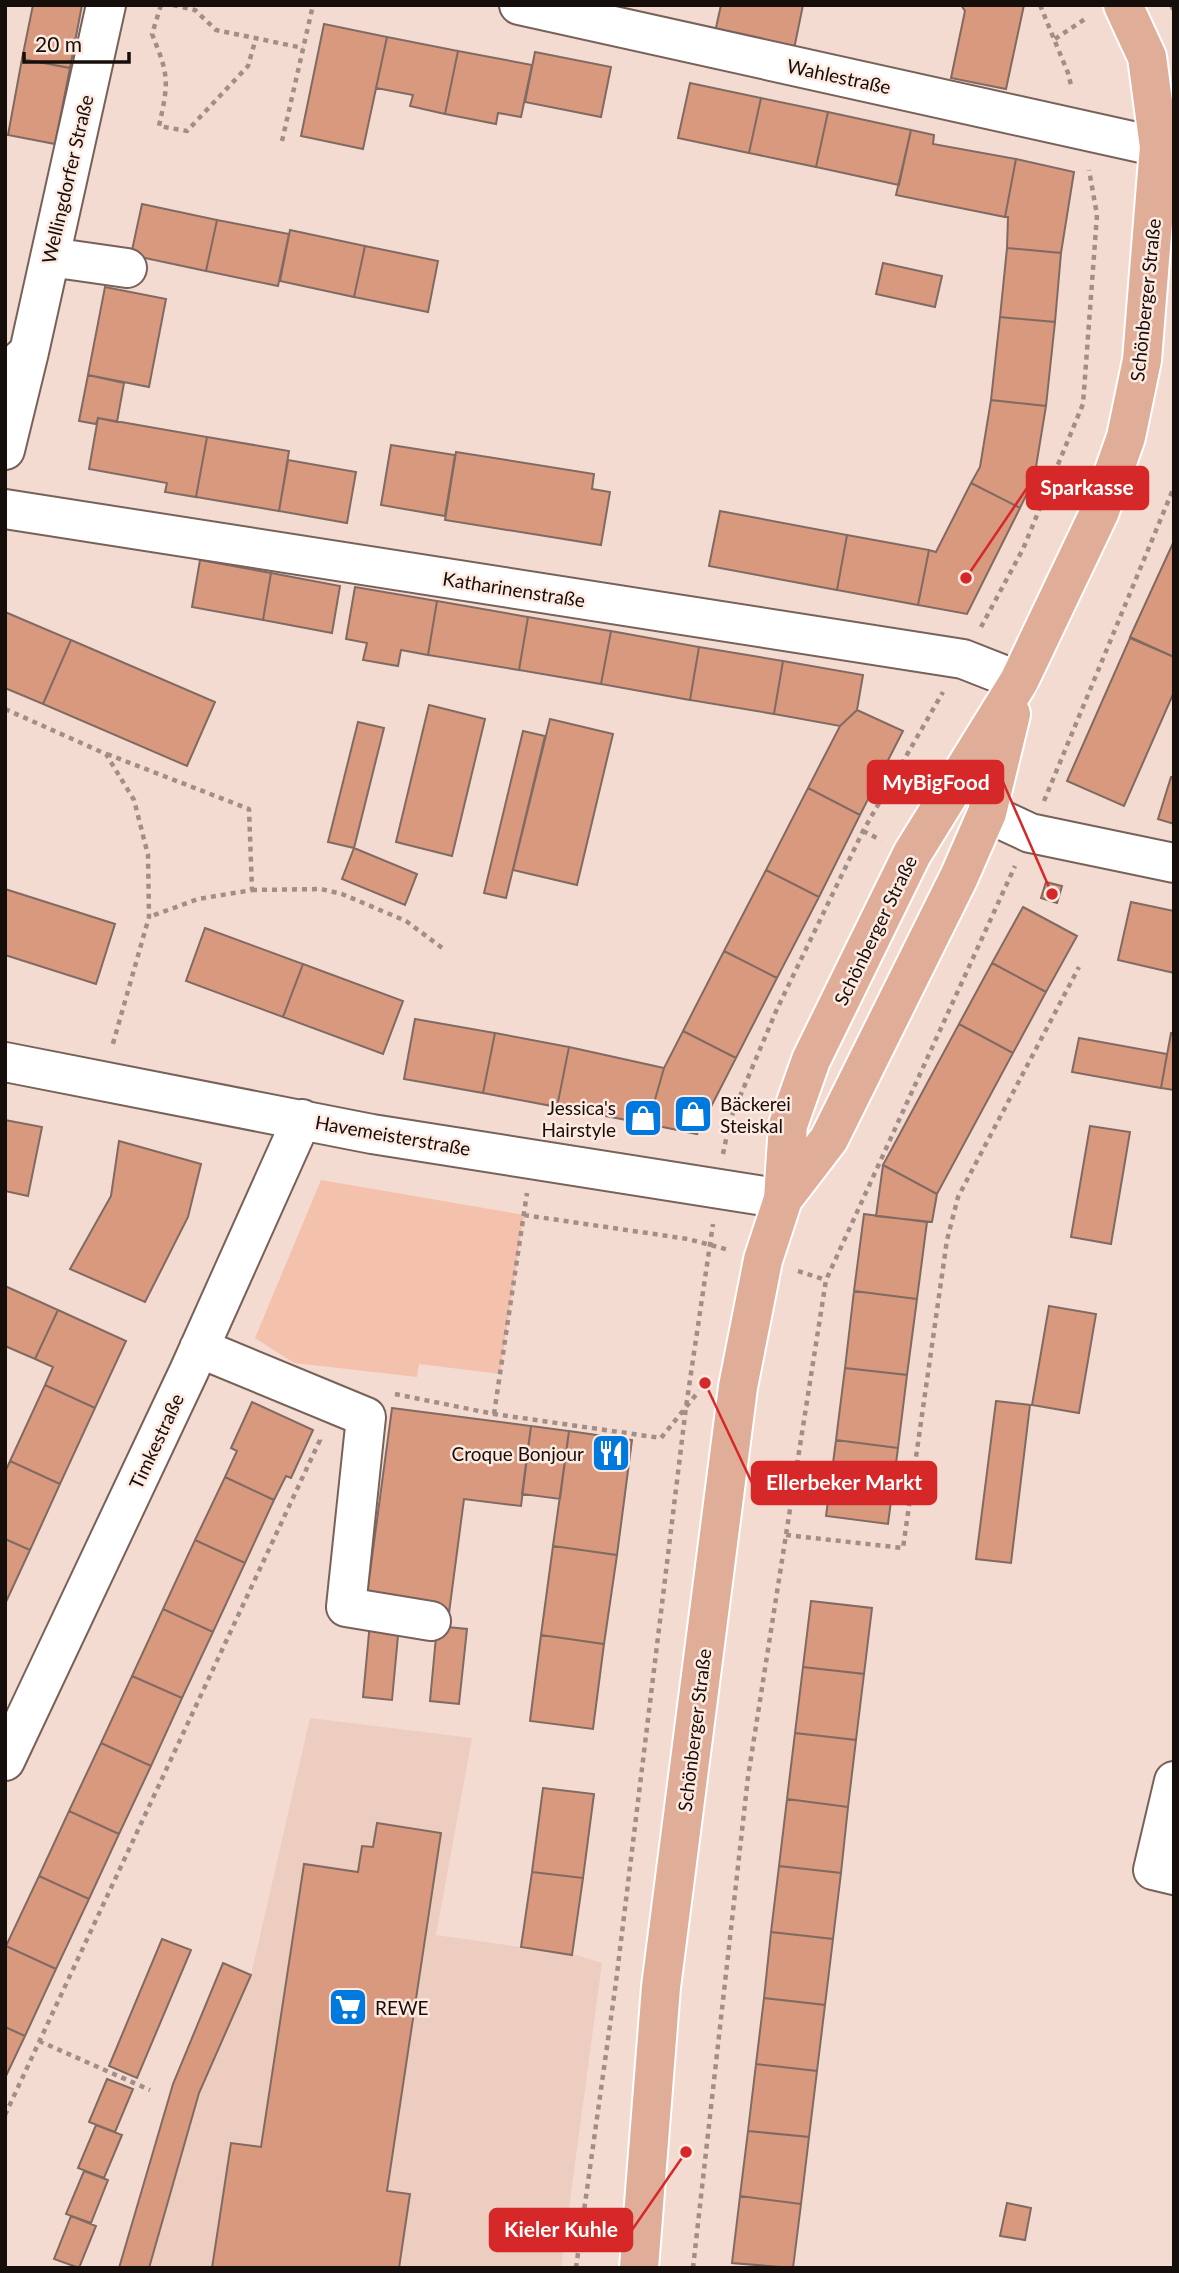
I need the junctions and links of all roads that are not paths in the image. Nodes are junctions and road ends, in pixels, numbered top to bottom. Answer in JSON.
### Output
{"nodes":[{"id":1,"x":106,"y":5,"type":"edge"},
{"id":2,"x":519,"y":5,"type":"edge"},
{"id":3,"x":1109,"y":6,"type":"edge"},
{"id":4,"x":1159,"y":147,"type":"junction"},
{"id":5,"x":50,"y":257,"type":"junction"},
{"id":6,"x":127,"y":268,"type":"dead end"},
{"id":7,"x":17,"y":363,"type":"edge"},
{"id":8,"x":5,"y":450,"type":"edge"},
{"id":9,"x":5,"y":509,"type":"edge"},
{"id":10,"x":1019,"y":681,"type":"junction"},
{"id":11,"x":987,"y":813,"type":"junction"},
{"id":12,"x":1174,"y":863,"type":"edge"},
{"id":13,"x":5,"y":1062,"type":"edge"},
{"id":14,"x":302,"y":1119,"type":"junction"},
{"id":15,"x":783,"y":1199,"type":"junction"},
{"id":16,"x":199,"y":1348,"type":"junction"},
{"id":17,"x":431,"y":1621,"type":"dead end"},
{"id":18,"x":6,"y":1756,"type":"edge"},
{"id":19,"x":1174,"y":1781,"type":"edge"},
{"id":20,"x":1174,"y":1875,"type":"edge"},
{"id":21,"x":639,"y":2268,"type":"edge"}],
"edges":[{"from":1,"to":5,"type":"street","name":"Wellingdorfer Straße"},
{"from":2,"to":4,"type":"street","name":"Wahlestraße"},
{"from":3,"to":4,"type":"main road"},
{"from":4,"to":10,"type":"main road","name":"Schönberger Straße"},
{"from":5,"to":6,"type":"street"},
{"from":5,"to":7,"type":"street","name":"Wellingdorfer Straße"},
{"from":7,"to":8,"type":"street","name":"Wellingdorfer Straße"},
{"from":9,"to":10,"type":"street","name":"Katharinenstraße"},
{"from":10,"to":11,"type":"main road","name":"Schönberger Straße"},
{"from":10,"to":15,"type":"main road","name":"Schönberger Straße"},
{"from":11,"to":12,"type":"street"},
{"from":11,"to":15,"type":"main road","name":"Schönberger Straße"},
{"from":13,"to":14,"type":"street","name":"Havemeisterstraße"},
{"from":14,"to":15,"type":"street","name":"Havemeisterstraße"},
{"from":14,"to":16,"type":"street","name":"Timkestraße"},
{"from":15,"to":21,"type":"main road","name":"Schönberger Straße"},
{"from":16,"to":17,"type":"street"},
{"from":16,"to":18,"type":"street","name":"Timkestraße"},
{"from":19,"to":20,"type":"street"}]}
